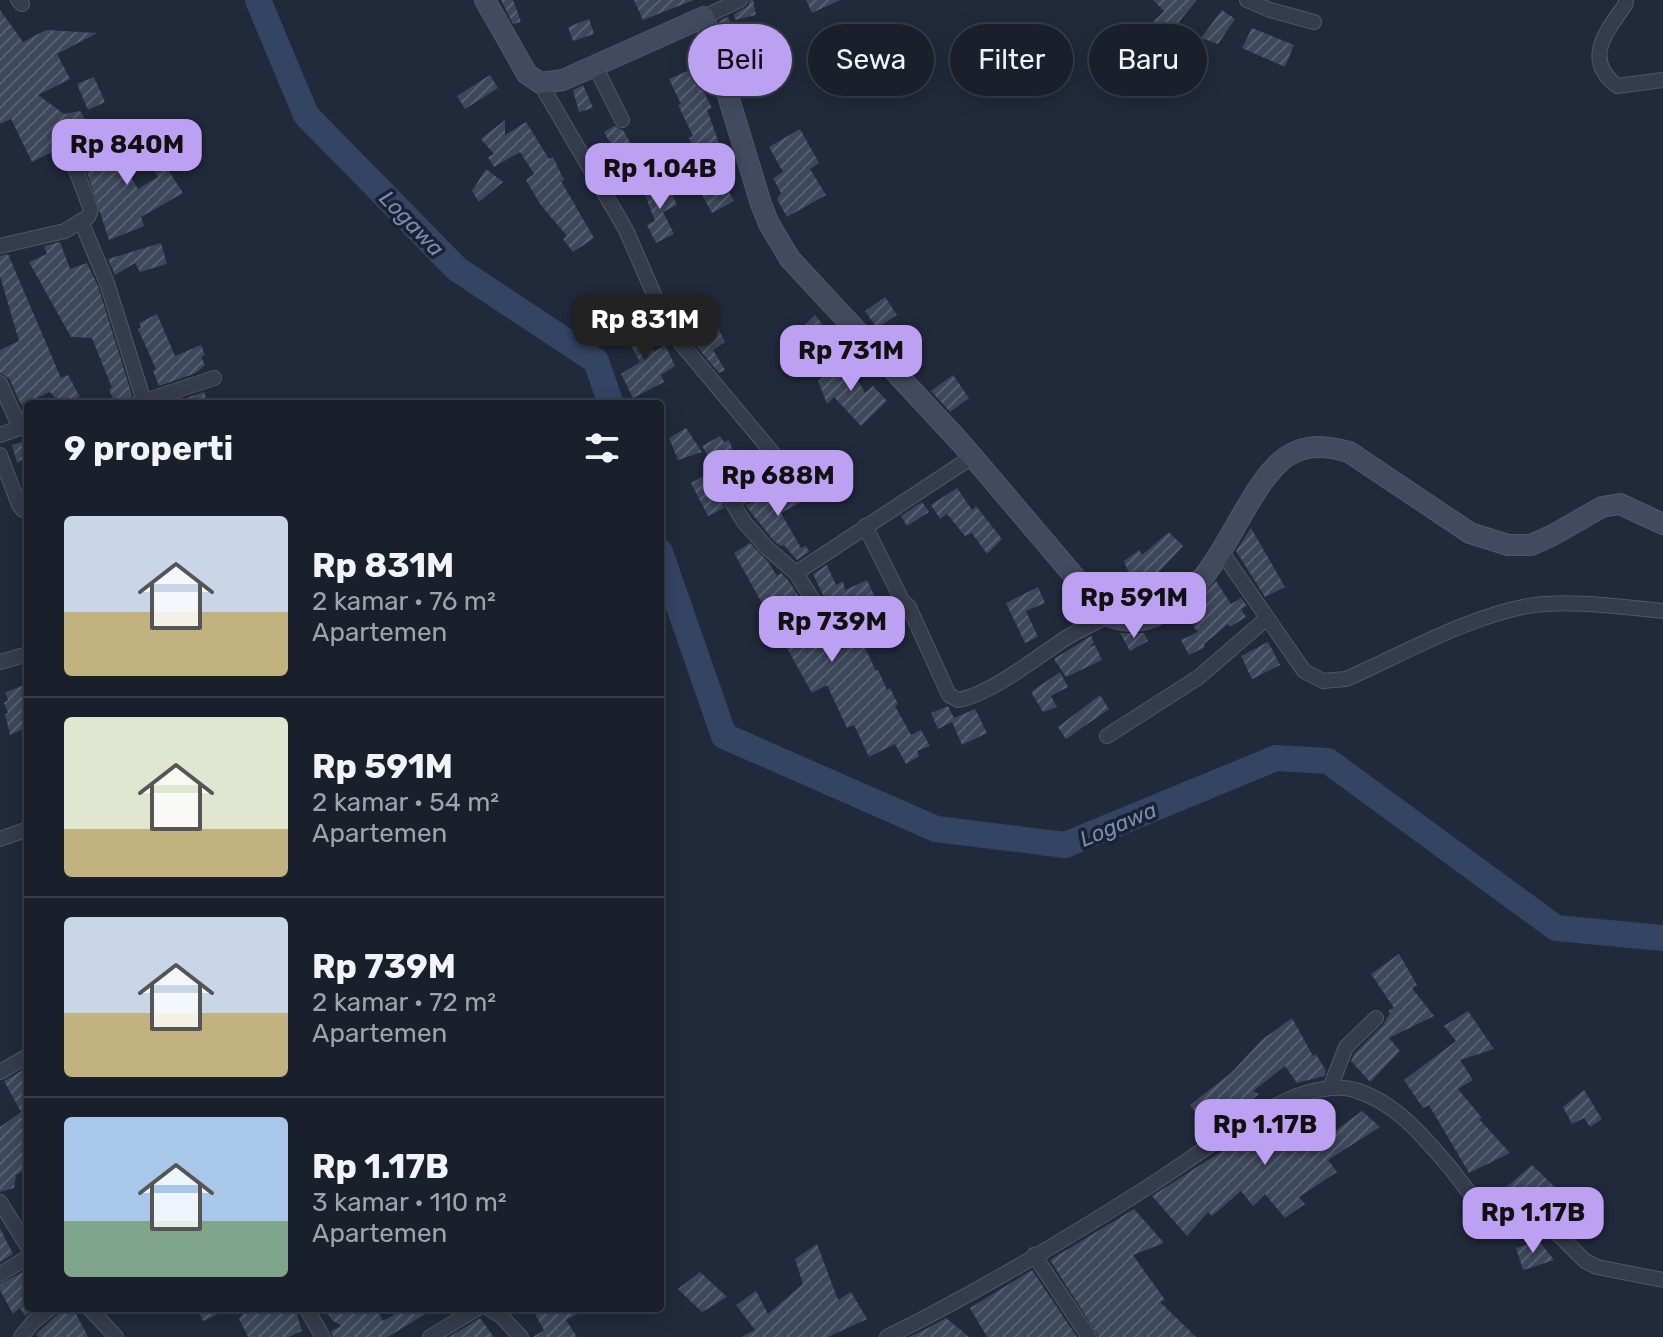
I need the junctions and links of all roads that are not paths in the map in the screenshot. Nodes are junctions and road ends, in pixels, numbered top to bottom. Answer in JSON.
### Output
{"nodes":[{"id":1,"x":485,"y":0,"type":"edge"},
{"id":2,"x":740,"y":0,"type":"edge"},
{"id":3,"x":1247,"y":0,"type":"edge"},
{"id":4,"x":1626,"y":0,"type":"edge"},
{"id":5,"x":704,"y":17,"type":"junction"},
{"id":6,"x":1314,"y":22,"type":"dead end"},
{"id":7,"x":595,"y":66,"type":"junction"},
{"id":8,"x":1663,"y":80,"type":"edge"},
{"id":9,"x":540,"y":83,"type":"junction"},
{"id":10,"x":622,"y":120,"type":"dead end"},
{"id":11,"x":76,"y":170,"type":"dead end"},
{"id":12,"x":81,"y":221,"type":"junction"},
{"id":13,"x":0,"y":246,"type":"edge"},
{"id":14,"x":214,"y":378,"type":"dead end"},
{"id":15,"x":0,"y":383,"type":"edge"},
{"id":16,"x":139,"y":400,"type":"edge"},
{"id":17,"x":146,"y":400,"type":"edge"},
{"id":18,"x":24,"y":427,"type":"edge"},
{"id":19,"x":0,"y":435,"type":"edge"},
{"id":20,"x":0,"y":455,"type":"edge"},
{"id":21,"x":972,"y":457,"type":"junction"},
{"id":22,"x":24,"y":510,"type":"edge"},
{"id":23,"x":1663,"y":524,"type":"edge"},
{"id":24,"x":865,"y":526,"type":"junction"},
{"id":25,"x":1221,"y":551,"type":"junction"},
{"id":26,"x":796,"y":573,"type":"junction"},
{"id":27,"x":903,"y":602,"type":"junction"},
{"id":28,"x":1663,"y":611,"type":"edge"},
{"id":29,"x":1108,"y":616,"type":"junction"},
{"id":30,"x":1267,"y":618,"type":"junction"},
{"id":31,"x":24,"y":655,"type":"edge"},
{"id":32,"x":0,"y":662,"type":"edge"},
{"id":33,"x":1107,"y":736,"type":"dead end"},
{"id":34,"x":24,"y":830,"type":"edge"},
{"id":35,"x":0,"y":839,"type":"edge"},
{"id":36,"x":1376,"y":1018,"type":"dead end"},
{"id":37,"x":24,"y":1058,"type":"dead end"},
{"id":38,"x":0,"y":1072,"type":"edge"},
{"id":39,"x":1330,"y":1088,"type":"junction"},
{"id":40,"x":0,"y":1202,"type":"edge"},
{"id":41,"x":24,"y":1241,"type":"edge"},
{"id":42,"x":1034,"y":1255,"type":"junction"},
{"id":43,"x":24,"y":1259,"type":"edge"},
{"id":44,"x":0,"y":1274,"type":"edge"},
{"id":45,"x":1663,"y":1280,"type":"edge"},
{"id":46,"x":45,"y":1312,"type":"edge"},
{"id":47,"x":93,"y":1312,"type":"edge"},
{"id":48,"x":308,"y":1312,"type":"edge"},
{"id":49,"x":471,"y":1312,"type":"edge"},
{"id":50,"x":494,"y":1312,"type":"edge"},
{"id":51,"x":21,"y":1337,"type":"edge"},
{"id":52,"x":116,"y":1337,"type":"edge"},
{"id":53,"x":323,"y":1337,"type":"edge"},
{"id":54,"x":430,"y":1337,"type":"edge"},
{"id":55,"x":521,"y":1337,"type":"edge"},
{"id":56,"x":887,"y":1337,"type":"edge"},
{"id":57,"x":1089,"y":1337,"type":"edge"}],
"edges":[{"from":1,"to":9,"type":"main road"},
{"from":2,"to":5,"type":"street"},
{"from":3,"to":6,"type":"street"},
{"from":4,"to":8,"type":"street"},
{"from":5,"to":7,"type":"main road"},
{"from":5,"to":21,"type":"main road"},
{"from":7,"to":9,"type":"main road"},
{"from":7,"to":10,"type":"street"},
{"from":9,"to":26,"type":"street"},
{"from":11,"to":12,"type":"street"},
{"from":12,"to":13,"type":"street"},
{"from":12,"to":16,"type":"street"},
{"from":14,"to":17,"type":"street"},
{"from":15,"to":18,"type":"street"},
{"from":18,"to":19,"type":"street"},
{"from":20,"to":22,"type":"street"},
{"from":21,"to":24,"type":"street"},
{"from":21,"to":29,"type":"main road"},
{"from":23,"to":25,"type":"main road"},
{"from":24,"to":26,"type":"street"},
{"from":24,"to":27,"type":"street"},
{"from":25,"to":29,"type":"main road"},
{"from":25,"to":30,"type":"street"},
{"from":26,"to":27,"type":"street"},
{"from":27,"to":29,"type":"street"},
{"from":28,"to":30,"type":"street"},
{"from":30,"to":33,"type":"street"},
{"from":31,"to":32,"type":"street"},
{"from":34,"to":35,"type":"street"},
{"from":36,"to":39,"type":"street"},
{"from":37,"to":38,"type":"street"},
{"from":39,"to":42,"type":"street"},
{"from":39,"to":45,"type":"street"},
{"from":40,"to":41,"type":"street"},
{"from":42,"to":56,"type":"street"},
{"from":42,"to":57,"type":"street"},
{"from":43,"to":44,"type":"street"},
{"from":46,"to":51,"type":"street"},
{"from":47,"to":52,"type":"street"},
{"from":48,"to":53,"type":"street"},
{"from":49,"to":54,"type":"street"},
{"from":50,"to":55,"type":"street"}]}
